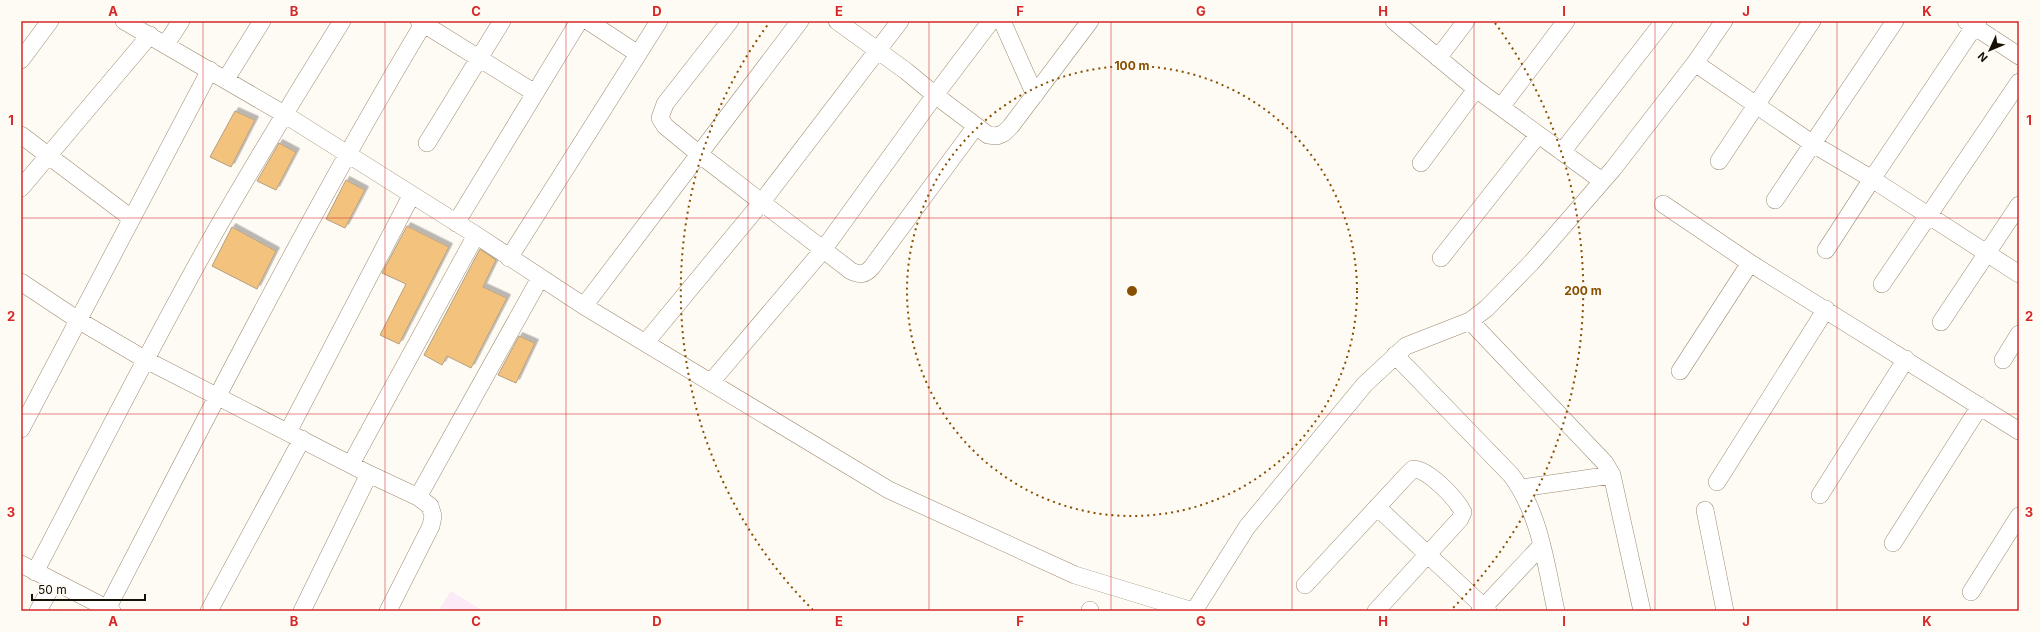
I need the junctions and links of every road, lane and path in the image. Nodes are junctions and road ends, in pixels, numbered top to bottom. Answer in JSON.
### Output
{"nodes":[{"id":1,"x":50,"y":21,"type":"edge"},
{"id":2,"x":124,"y":21,"type":"edge"},
{"id":3,"x":181,"y":21,"type":"edge"},
{"id":4,"x":262,"y":21,"type":"edge"},
{"id":5,"x":342,"y":21,"type":"edge"},
{"id":6,"x":502,"y":21,"type":"edge"},
{"id":7,"x":579,"y":21,"type":"edge"},
{"id":8,"x":588,"y":21,"type":"edge"},
{"id":9,"x":659,"y":21,"type":"edge"},
{"id":10,"x":730,"y":21,"type":"edge"},
{"id":11,"x":800,"y":21,"type":"edge"},
{"id":12,"x":837,"y":21,"type":"edge"},
{"id":13,"x":900,"y":21,"type":"edge"},
{"id":14,"x":991,"y":21,"type":"edge"},
{"id":15,"x":1002,"y":21,"type":"edge"},
{"id":16,"x":1090,"y":21,"type":"edge"},
{"id":17,"x":1394,"y":21,"type":"edge"},
{"id":18,"x":1466,"y":21,"type":"edge"},
{"id":19,"x":1566,"y":21,"type":"edge"},
{"id":20,"x":1664,"y":21,"type":"edge"},
{"id":21,"x":1724,"y":21,"type":"edge"},
{"id":22,"x":1812,"y":21,"type":"edge"},
{"id":23,"x":1895,"y":21,"type":"edge"},
{"id":24,"x":422,"y":22,"type":"edge"},
{"id":25,"x":1973,"y":23,"type":"edge"},
{"id":26,"x":150,"y":35,"type":"junction"},
{"id":27,"x":166,"y":44,"type":"junction"},
{"id":28,"x":878,"y":51,"type":"junction"},
{"id":29,"x":638,"y":54,"type":"junction"},
{"id":30,"x":2019,"y":56,"type":"edge"},
{"id":31,"x":1438,"y":58,"type":"junction"},
{"id":32,"x":480,"y":59,"type":"junction"},
{"id":33,"x":21,"y":60,"type":"edge"},
{"id":34,"x":1695,"y":63,"type":"junction"},
{"id":35,"x":210,"y":70,"type":"junction"},
{"id":36,"x":226,"y":79,"type":"junction"},
{"id":37,"x":2019,"y":82,"type":"edge"},
{"id":38,"x":1476,"y":89,"type":"junction"},
{"id":39,"x":535,"y":93,"type":"junction"},
{"id":40,"x":935,"y":95,"type":"junction"},
{"id":41,"x":1035,"y":95,"type":"junction"},
{"id":42,"x":1756,"y":104,"type":"junction"},
{"id":43,"x":1501,"y":107,"type":"junction"},
{"id":44,"x":284,"y":114,"type":"junction"},
{"id":45,"x":976,"y":126,"type":"junction"},
{"id":46,"x":21,"y":135,"type":"edge"},
{"id":47,"x":1538,"y":135,"type":"junction"},
{"id":48,"x":427,"y":143,"type":"dead end"},
{"id":49,"x":1813,"y":144,"type":"junction"},
{"id":50,"x":1562,"y":152,"type":"junction"},
{"id":51,"x":699,"y":154,"type":"junction"},
{"id":52,"x":347,"y":155,"type":"junction"},
{"id":53,"x":48,"y":156,"type":"junction"},
{"id":54,"x":1719,"y":161,"type":"dead end"},
{"id":55,"x":1421,"y":163,"type":"dead end"},
{"id":56,"x":1872,"y":179,"type":"junction"},
{"id":57,"x":1602,"y":181,"type":"junction"},
{"id":58,"x":21,"y":188,"type":"edge"},
{"id":59,"x":411,"y":196,"type":"junction"},
{"id":60,"x":1775,"y":200,"type":"dead end"},
{"id":61,"x":761,"y":203,"type":"junction"},
{"id":62,"x":1663,"y":204,"type":"dead end"},
{"id":63,"x":2019,"y":205,"type":"edge"},
{"id":64,"x":1930,"y":215,"type":"junction"},
{"id":65,"x":131,"y":218,"type":"junction"},
{"id":66,"x":456,"y":223,"type":"junction"},
{"id":67,"x":476,"y":235,"type":"junction"},
{"id":68,"x":823,"y":250,"type":"junction"},
{"id":69,"x":1826,"y":250,"type":"dead end"},
{"id":70,"x":1987,"y":254,"type":"junction"},
{"id":71,"x":509,"y":258,"type":"junction"},
{"id":72,"x":1441,"y":258,"type":"dead end"},
{"id":73,"x":1750,"y":262,"type":"junction"},
{"id":74,"x":2019,"y":274,"type":"edge"},
{"id":75,"x":540,"y":278,"type":"junction"},
{"id":76,"x":21,"y":282,"type":"edge"},
{"id":77,"x":1882,"y":284,"type":"dead end"},
{"id":78,"x":584,"y":306,"type":"junction"},
{"id":79,"x":1826,"y":309,"type":"junction"},
{"id":80,"x":78,"y":320,"type":"junction"},
{"id":81,"x":1470,"y":321,"type":"junction"},
{"id":82,"x":1941,"y":322,"type":"dead end"},
{"id":83,"x":2019,"y":334,"type":"edge"},
{"id":84,"x":646,"y":342,"type":"junction"},
{"id":85,"x":1395,"y":355,"type":"junction"},
{"id":86,"x":1906,"y":359,"type":"junction"},
{"id":87,"x":146,"y":360,"type":"junction"},
{"id":88,"x":2003,"y":360,"type":"dead end"},
{"id":89,"x":1680,"y":371,"type":"dead end"},
{"id":90,"x":711,"y":382,"type":"junction"},
{"id":91,"x":217,"y":397,"type":"junction"},
{"id":92,"x":1980,"y":406,"type":"junction"},
{"id":93,"x":21,"y":429,"type":"edge"},
{"id":94,"x":2019,"y":431,"type":"edge"},
{"id":95,"x":295,"y":436,"type":"junction"},
{"id":96,"x":351,"y":464,"type":"junction"},
{"id":97,"x":369,"y":474,"type":"junction"},
{"id":98,"x":1612,"y":475,"type":"junction"},
{"id":99,"x":1717,"y":482,"type":"dead end"},
{"id":100,"x":1521,"y":488,"type":"junction"},
{"id":101,"x":1820,"y":495,"type":"dead end"},
{"id":102,"x":418,"y":497,"type":"junction"},
{"id":103,"x":1378,"y":506,"type":"junction"},
{"id":104,"x":1705,"y":510,"type":"dead end"},
{"id":105,"x":2019,"y":516,"type":"edge"},
{"id":106,"x":1893,"y":543,"type":"dead end"},
{"id":107,"x":1542,"y":544,"type":"junction"},
{"id":108,"x":1428,"y":554,"type":"junction"},
{"id":109,"x":28,"y":568,"type":"edge"},
{"id":110,"x":54,"y":582,"type":"junction"},
{"id":111,"x":1305,"y":585,"type":"dead end"},
{"id":112,"x":1971,"y":592,"type":"dead end"},
{"id":113,"x":110,"y":610,"type":"edge"},
{"id":114,"x":1484,"y":610,"type":"edge"},
{"id":115,"x":38,"y":611,"type":"edge"},
{"id":116,"x":208,"y":611,"type":"edge"},
{"id":117,"x":302,"y":611,"type":"edge"},
{"id":118,"x":388,"y":611,"type":"edge"},
{"id":119,"x":1194,"y":611,"type":"edge"},
{"id":120,"x":1376,"y":611,"type":"edge"},
{"id":121,"x":1556,"y":611,"type":"edge"},
{"id":122,"x":1642,"y":611,"type":"edge"},
{"id":123,"x":1725,"y":611,"type":"edge"}],
"edges":[{"from":1,"to":33,"type":"street"},
{"from":2,"to":26,"type":"street"},
{"from":3,"to":27,"type":"street"},
{"from":4,"to":36,"type":"street"},
{"from":5,"to":44,"type":"street"},
{"from":6,"to":32,"type":"street"},
{"from":7,"to":39,"type":"street"},
{"from":8,"to":29,"type":"street"},
{"from":9,"to":29,"type":"street"},
{"from":10,"to":51,"type":"street"},
{"from":11,"to":51,"type":"street"},
{"from":12,"to":28,"type":"street"},
{"from":13,"to":28,"type":"street"},
{"from":14,"to":40,"type":"street"},
{"from":15,"to":41,"type":"street"},
{"from":16,"to":41,"type":"street"},
{"from":17,"to":31,"type":"street"},
{"from":18,"to":31,"type":"street"},
{"from":19,"to":43,"type":"street"},
{"from":20,"to":50,"type":"street"},
{"from":21,"to":34,"type":"street"},
{"from":22,"to":42,"type":"street"},
{"from":23,"to":49,"type":"street"},
{"from":24,"to":32,"type":"street"},
{"from":24,"to":52,"type":"street"},
{"from":25,"to":30,"type":"street"},
{"from":25,"to":56,"type":"street"},
{"from":26,"to":27,"type":"street"},
{"from":26,"to":53,"type":"street"},
{"from":27,"to":35,"type":"street"},
{"from":28,"to":40,"type":"street"},
{"from":28,"to":61,"type":"street"},
{"from":29,"to":71,"type":"street"},
{"from":31,"to":38,"type":"street"},
{"from":32,"to":39,"type":"street"},
{"from":32,"to":48,"type":"street"},
{"from":34,"to":42,"type":"street"},
{"from":34,"to":57,"type":"street"},
{"from":35,"to":36,"type":"street"},
{"from":35,"to":65,"type":"street"},
{"from":36,"to":44,"type":"street"},
{"from":37,"to":64,"type":"street"},
{"from":38,"to":43,"type":"street"},
{"from":38,"to":55,"type":"street"},
{"from":39,"to":66,"type":"street"},
{"from":40,"to":45,"type":"street"},
{"from":40,"to":68,"type":"street"},
{"from":41,"to":45,"type":"street"},
{"from":42,"to":49,"type":"street"},
{"from":42,"to":54,"type":"street"},
{"from":43,"to":47,"type":"street"},
{"from":44,"to":52,"type":"street"},
{"from":44,"to":87,"type":"street"},
{"from":45,"to":68,"type":"street"},
{"from":46,"to":53,"type":"street"},
{"from":47,"to":50,"type":"street"},
{"from":47,"to":72,"type":"street"},
{"from":49,"to":56,"type":"street"},
{"from":49,"to":60,"type":"street"},
{"from":50,"to":57,"type":"street"},
{"from":51,"to":61,"type":"street"},
{"from":51,"to":78,"type":"street"},
{"from":52,"to":59,"type":"street"},
{"from":52,"to":91,"type":"street"},
{"from":53,"to":58,"type":"street"},
{"from":53,"to":65,"type":"street"},
{"from":56,"to":64,"type":"street"},
{"from":56,"to":69,"type":"street"},
{"from":57,"to":81,"type":"street"},
{"from":59,"to":66,"type":"street"},
{"from":59,"to":95,"type":"street"},
{"from":61,"to":68,"type":"street"},
{"from":61,"to":84,"type":"street"},
{"from":62,"to":73,"type":"street"},
{"from":63,"to":70,"type":"street"},
{"from":64,"to":70,"type":"street"},
{"from":64,"to":77,"type":"street"},
{"from":65,"to":80,"type":"street"},
{"from":66,"to":67,"type":"street"},
{"from":67,"to":71,"type":"street"},
{"from":67,"to":96,"type":"street"},
{"from":68,"to":90,"type":"street"},
{"from":70,"to":74,"type":"street"},
{"from":70,"to":82,"type":"street"},
{"from":71,"to":75,"type":"street"},
{"from":73,"to":79,"type":"street"},
{"from":73,"to":89,"type":"street"},
{"from":75,"to":78,"type":"street"},
{"from":75,"to":102,"type":"street"},
{"from":76,"to":80,"type":"street"},
{"from":78,"to":84,"type":"street"},
{"from":79,"to":86,"type":"street"},
{"from":79,"to":99,"type":"street"},
{"from":80,"to":87,"type":"street"},
{"from":80,"to":93,"type":"street"},
{"from":81,"to":85,"type":"street"},
{"from":81,"to":98,"type":"street"},
{"from":83,"to":88,"type":"street"},
{"from":84,"to":90,"type":"street"},
{"from":85,"to":100,"type":"street"},
{"from":85,"to":119,"type":"street"},
{"from":86,"to":92,"type":"street"},
{"from":86,"to":101,"type":"street"},
{"from":87,"to":91,"type":"street"},
{"from":87,"to":109,"type":"street"},
{"from":90,"to":119,"type":"street"},
{"from":91,"to":95,"type":"street"},
{"from":91,"to":113,"type":"street"},
{"from":92,"to":94,"type":"street"},
{"from":92,"to":106,"type":"street"},
{"from":95,"to":96,"type":"street"},
{"from":95,"to":116,"type":"street"},
{"from":96,"to":97,"type":"street"},
{"from":97,"to":102,"type":"street"},
{"from":97,"to":117,"type":"street"},
{"from":98,"to":100,"type":"street"},
{"from":98,"to":122,"type":"street"},
{"from":100,"to":107,"type":"street"},
{"from":102,"to":118,"type":"street"},
{"from":103,"to":108,"type":"street"},
{"from":103,"to":108,"type":"street"},
{"from":103,"to":111,"type":"street"},
{"from":104,"to":123,"type":"street"},
{"from":105,"to":112,"type":"street"},
{"from":107,"to":114,"type":"street"},
{"from":107,"to":121,"type":"street"},
{"from":108,"to":114,"type":"street"},
{"from":108,"to":120,"type":"street"},
{"from":109,"to":110,"type":"street"},
{"from":110,"to":113,"type":"street"},
{"from":110,"to":115,"type":"street"}]}
